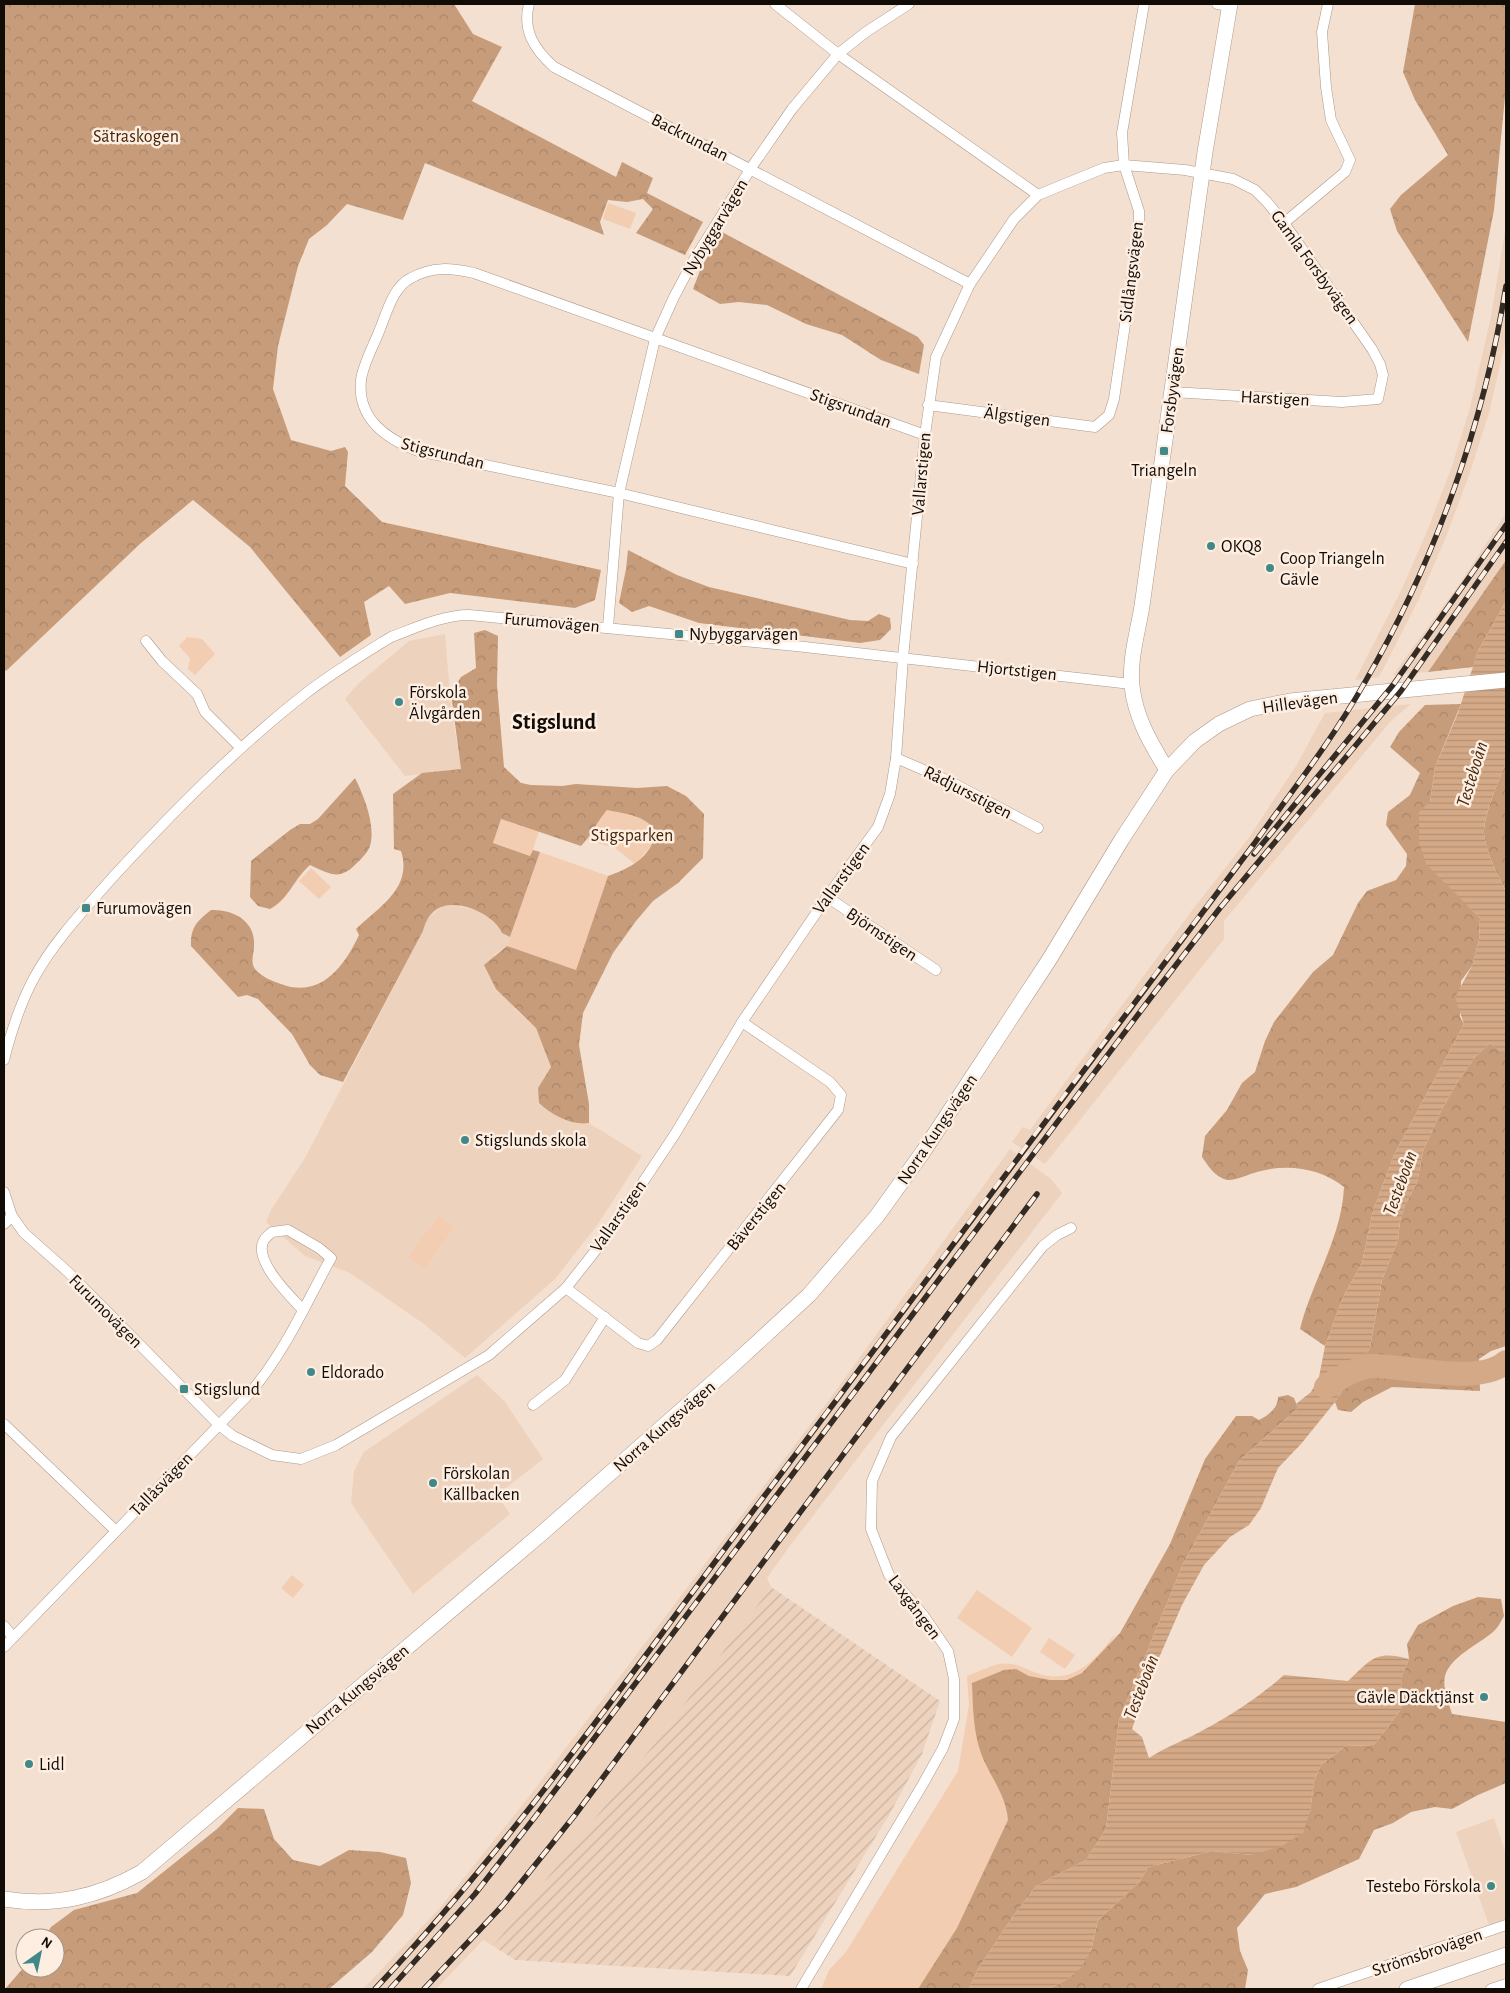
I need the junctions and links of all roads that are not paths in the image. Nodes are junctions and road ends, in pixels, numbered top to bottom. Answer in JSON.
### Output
{"nodes":[{"id":1,"x":529,"y":4,"type":"edge"},
{"id":2,"x":776,"y":4,"type":"edge"},
{"id":3,"x":909,"y":4,"type":"edge"},
{"id":4,"x":1144,"y":4,"type":"edge"},
{"id":5,"x":1225,"y":4,"type":"edge"},
{"id":6,"x":1328,"y":4,"type":"edge"},
{"id":7,"x":838,"y":54,"type":"junction"},
{"id":8,"x":1124,"y":165,"type":"junction"},
{"id":9,"x":751,"y":168,"type":"junction"},
{"id":10,"x":1203,"y":173,"type":"junction"},
{"id":11,"x":1038,"y":195,"type":"junction"},
{"id":12,"x":1284,"y":223,"type":"junction"},
{"id":13,"x":970,"y":284,"type":"junction"},
{"id":14,"x":655,"y":338,"type":"junction"},
{"id":15,"x":1172,"y":392,"type":"junction"},
{"id":16,"x":1378,"y":399,"type":"joint"},
{"id":17,"x":928,"y":405,"type":"junction"},
{"id":18,"x":1104,"y":421,"type":"joint"},
{"id":19,"x":925,"y":435,"type":"junction"},
{"id":20,"x":619,"y":493,"type":"junction"},
{"id":21,"x":913,"y":564,"type":"junction"},
{"id":22,"x":608,"y":627,"type":"junction"},
{"id":23,"x":146,"y":641,"type":"dead end"},
{"id":24,"x":903,"y":658,"type":"junction"},
{"id":25,"x":1506,"y":680,"type":"edge"},
{"id":26,"x":1131,"y":684,"type":"junction"},
{"id":27,"x":240,"y":748,"type":"junction"},
{"id":28,"x":896,"y":758,"type":"junction"},
{"id":29,"x":1167,"y":770,"type":"junction"},
{"id":30,"x":1038,"y":828,"type":"dead end"},
{"id":31,"x":827,"y":897,"type":"junction"},
{"id":32,"x":936,"y":970,"type":"dead end"},
{"id":33,"x":742,"y":1022,"type":"junction"},
{"id":34,"x":4,"y":1060,"type":"edge"},
{"id":35,"x":4,"y":1192,"type":"edge"},
{"id":36,"x":12,"y":1216,"type":"junction"},
{"id":37,"x":4,"y":1224,"type":"edge"},
{"id":38,"x":1071,"y":1228,"type":"dead end"},
{"id":39,"x":566,"y":1288,"type":"junction"},
{"id":40,"x":303,"y":1310,"type":"junction"},
{"id":41,"x":605,"y":1317,"type":"junction"},
{"id":42,"x":533,"y":1405,"type":"dead end"},
{"id":43,"x":4,"y":1424,"type":"edge"},
{"id":44,"x":219,"y":1424,"type":"junction"},
{"id":45,"x":116,"y":1530,"type":"junction"},
{"id":46,"x":4,"y":1626,"type":"edge"},
{"id":47,"x":13,"y":1637,"type":"junction"},
{"id":48,"x":4,"y":1647,"type":"edge"},
{"id":49,"x":4,"y":1899,"type":"edge"},
{"id":50,"x":1506,"y":1925,"type":"edge"},
{"id":51,"x":1506,"y":1955,"type":"edge"},
{"id":52,"x":1506,"y":1984,"type":"edge"},
{"id":53,"x":801,"y":1989,"type":"edge"},
{"id":54,"x":1318,"y":1989,"type":"edge"},
{"id":55,"x":1408,"y":1989,"type":"edge"},
{"id":56,"x":1491,"y":1989,"type":"edge"}],
"edges":[{"from":1,"to":9,"type":"street","name":"Backrundan"},
{"from":2,"to":7,"type":"street"},
{"from":3,"to":7,"type":"street","name":"Nybyggarvägen"},
{"from":4,"to":8,"type":"street","name":"Sidlångsvägen"},
{"from":5,"to":10,"type":"street","name":"Forsbyvägen"},
{"from":6,"to":12,"type":"street"},
{"from":7,"to":9,"type":"street","name":"Nybyggarvägen"},
{"from":7,"to":11,"type":"street"},
{"from":8,"to":10,"type":"street","name":"Vallarstigen"},
{"from":8,"to":11,"type":"street","name":"Vallarstigen"},
{"from":8,"to":18,"type":"street","name":"Sidlångsvägen"},
{"from":9,"to":13,"type":"street","name":"Backrundan"},
{"from":9,"to":14,"type":"street","name":"Nybyggarvägen"},
{"from":10,"to":12,"type":"street","name":"Gamla Forsbyvägen"},
{"from":10,"to":15,"type":"street","name":"Forsbyvägen"},
{"from":11,"to":13,"type":"street","name":"Vallarstigen"},
{"from":12,"to":16,"type":"street","name":"Gamla Forsbyvägen"},
{"from":13,"to":17,"type":"street","name":"Vallarstigen"},
{"from":14,"to":19,"type":"street","name":"Stigsrundan"},
{"from":14,"to":20,"type":"street","name":"Nybyggarvägen"},
{"from":14,"to":20,"type":"street","name":"Stigsrundan"},
{"from":15,"to":16,"type":"street","name":"Harstigen"},
{"from":15,"to":26,"type":"street","name":"Forsbyvägen"},
{"from":17,"to":18,"type":"street","name":"Älgstigen"},
{"from":17,"to":19,"type":"street","name":"Vallarstigen"},
{"from":19,"to":21,"type":"street","name":"Vallarstigen"},
{"from":20,"to":21,"type":"street","name":"Stigsrundan"},
{"from":20,"to":22,"type":"street","name":"Nybyggarvägen"},
{"from":21,"to":24,"type":"street","name":"Vallarstigen"},
{"from":22,"to":24,"type":"street","name":"Furumovägen"},
{"from":22,"to":27,"type":"street","name":"Furumovägen"},
{"from":23,"to":27,"type":"street"},
{"from":24,"to":26,"type":"street","name":"Hjortstigen"},
{"from":24,"to":28,"type":"street","name":"Vallarstigen"},
{"from":25,"to":29,"type":"street","name":"Hillevägen"},
{"from":26,"to":29,"type":"street","name":"Forsbyvägen"},
{"from":27,"to":34,"type":"street","name":"Furumovägen"},
{"from":28,"to":30,"type":"street","name":"Rådjursstigen"},
{"from":28,"to":31,"type":"street","name":"Vallarstigen"},
{"from":29,"to":49,"type":"street","name":"Norra Kungsvägen"},
{"from":31,"to":32,"type":"street","name":"Björnstigen"},
{"from":31,"to":33,"type":"street","name":"Vallarstigen"},
{"from":33,"to":39,"type":"street","name":"Vallarstigen"},
{"from":33,"to":41,"type":"street","name":"Bäverstigen"},
{"from":35,"to":36,"type":"street","name":"Furumovägen"},
{"from":36,"to":37,"type":"street"},
{"from":36,"to":44,"type":"street","name":"Furumovägen"},
{"from":38,"to":53,"type":"street","name":"Laxgången"},
{"from":39,"to":41,"type":"street","name":"Bäverstigen"},
{"from":39,"to":44,"type":"street","name":"Vallarstigen"},
{"from":40,"to":40,"type":"street","name":"Tallåsvägen"},
{"from":40,"to":44,"type":"street","name":"Tallåsvägen"},
{"from":41,"to":42,"type":"street"},
{"from":43,"to":45,"type":"street"},
{"from":44,"to":45,"type":"street","name":"Tallåsvägen"},
{"from":45,"to":47,"type":"street","name":"Tallåsvägen"},
{"from":46,"to":47,"type":"street"},
{"from":47,"to":48,"type":"street","name":"Tallåsvägen"},
{"from":50,"to":54,"type":"street","name":"Strömsbrovägen"},
{"from":51,"to":55,"type":"street","name":"Strömsbrovägen"},
{"from":52,"to":56,"type":"street"}]}
